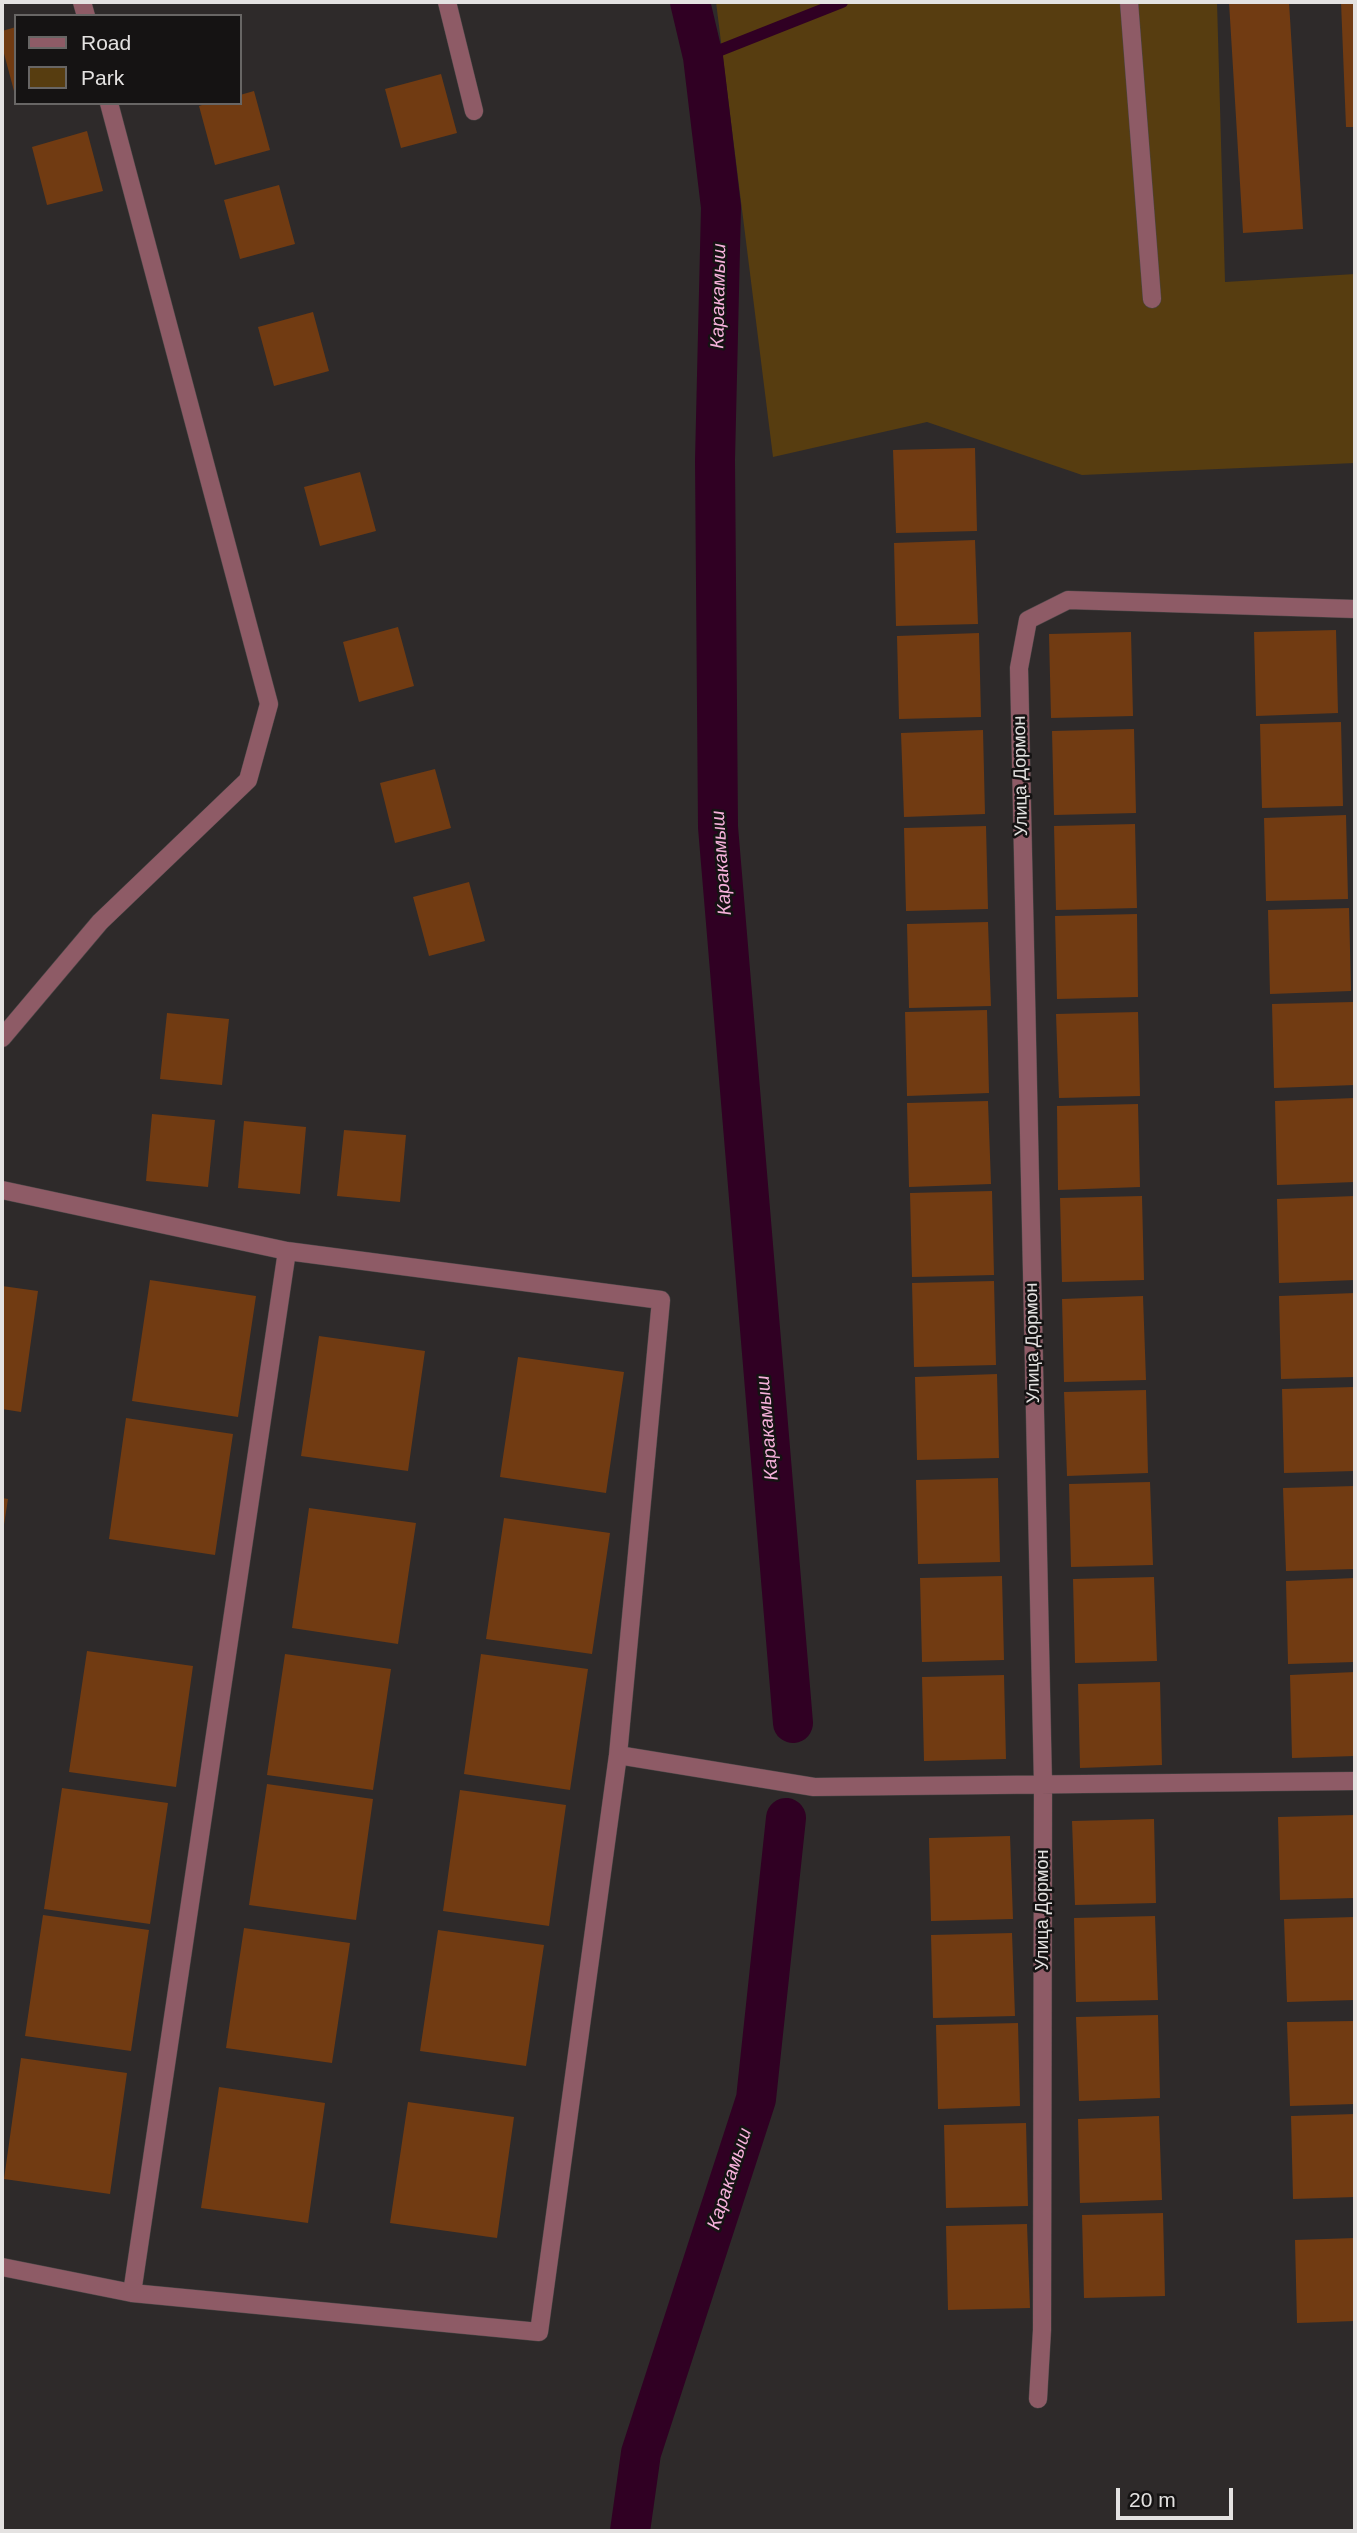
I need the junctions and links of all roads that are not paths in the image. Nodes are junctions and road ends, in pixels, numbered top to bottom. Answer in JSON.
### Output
{"nodes":[{"id":1,"x":447,"y":2,"type":"edge"},
{"id":2,"x":1129,"y":2,"type":"edge"},
{"id":3,"x":110,"y":105,"type":"edge"},
{"id":4,"x":474,"y":111,"type":"dead end"},
{"id":5,"x":1152,"y":299,"type":"dead end"},
{"id":6,"x":1355,"y":609,"type":"edge"},
{"id":7,"x":2,"y":1038,"type":"edge"},
{"id":8,"x":2,"y":1190,"type":"edge"},
{"id":9,"x":288,"y":1251,"type":"junction"},
{"id":10,"x":618,"y":1755,"type":"junction"},
{"id":11,"x":1355,"y":1781,"type":"edge"},
{"id":12,"x":1043,"y":1784,"type":"junction"},
{"id":13,"x":2,"y":2267,"type":"edge"},
{"id":14,"x":132,"y":2293,"type":"junction"},
{"id":15,"x":1038,"y":2399,"type":"dead end"}],
"edges":[{"from":1,"to":4,"type":"street"},
{"from":2,"to":5,"type":"street"},
{"from":3,"to":7,"type":"street"},
{"from":6,"to":12,"type":"street","name":"Улица Дормон"},
{"from":8,"to":9,"type":"street"},
{"from":9,"to":10,"type":"street"},
{"from":9,"to":14,"type":"street"},
{"from":10,"to":12,"type":"street"},
{"from":10,"to":14,"type":"street"},
{"from":11,"to":12,"type":"street"},
{"from":12,"to":15,"type":"street","name":"Улица Дормон"},
{"from":13,"to":14,"type":"street"}]}
